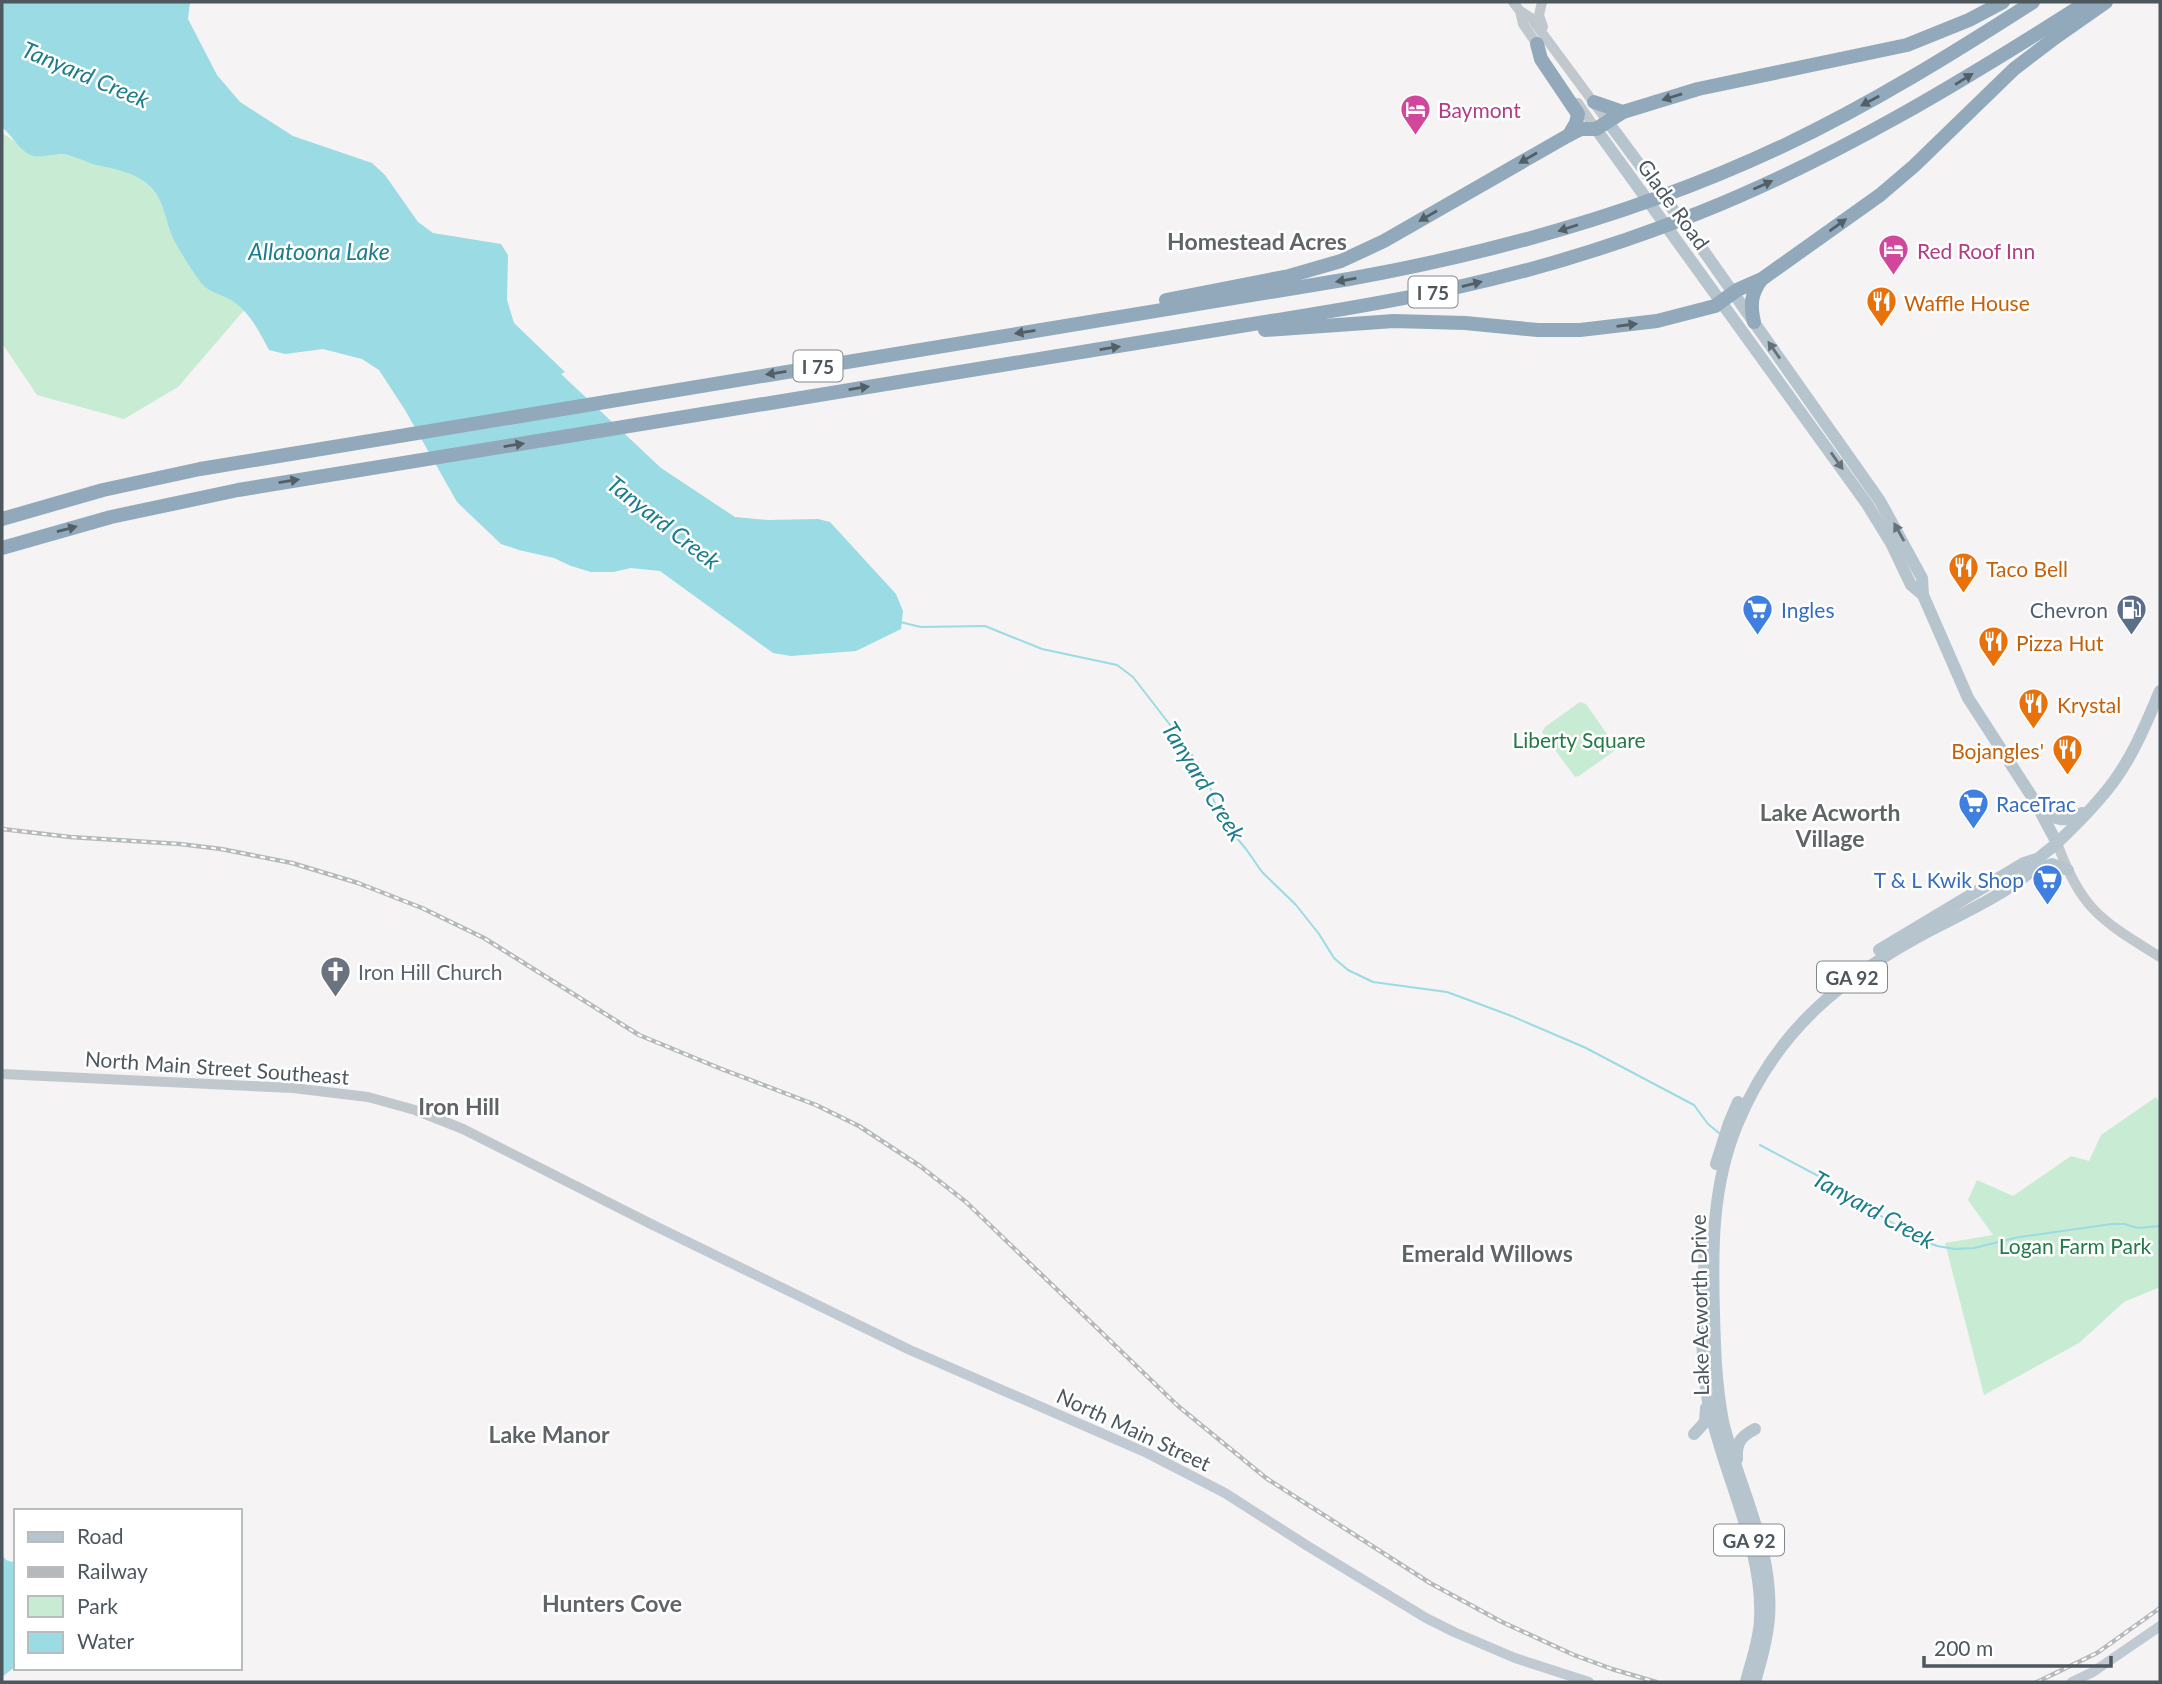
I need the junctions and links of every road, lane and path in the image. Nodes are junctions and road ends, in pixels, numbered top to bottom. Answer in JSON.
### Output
{"nodes":[{"id":1,"x":1513,"y":2,"type":"edge"},
{"id":2,"x":1542,"y":2,"type":"edge"},
{"id":3,"x":2003,"y":2,"type":"edge"},
{"id":4,"x":2033,"y":2,"type":"edge"},
{"id":5,"x":2087,"y":2,"type":"edge"},
{"id":6,"x":2106,"y":2,"type":"edge"},
{"id":7,"x":1520,"y":11,"type":"junction"},
{"id":8,"x":1537,"y":44,"type":"junction"},
{"id":9,"x":1590,"y":97,"type":"junction"},
{"id":10,"x":1623,"y":112,"type":"junction"},
{"id":11,"x":1602,"y":125,"type":"junction"},
{"id":12,"x":1569,"y":135,"type":"junction"},
{"id":13,"x":1762,"y":279,"type":"junction"},
{"id":14,"x":1728,"y":297,"type":"junction"},
{"id":15,"x":1754,"y":321,"type":"junction"},
{"id":16,"x":1067,"y":326,"type":"junction"},
{"id":17,"x":1213,"y":331,"type":"junction"},
{"id":18,"x":2,"y":519,"type":"edge"},
{"id":19,"x":2,"y":548,"type":"edge"},
{"id":20,"x":1923,"y":595,"type":"junction"},
{"id":21,"x":2160,"y":691,"type":"edge"},
{"id":22,"x":2037,"y":803,"type":"junction"},
{"id":23,"x":2089,"y":810,"type":"junction"},
{"id":24,"x":2057,"y":843,"type":"junction"},
{"id":25,"x":2040,"y":858,"type":"junction"},
{"id":26,"x":2068,"y":870,"type":"junction"},
{"id":27,"x":2030,"y":872,"type":"junction"},
{"id":28,"x":2160,"y":957,"type":"edge"},
{"id":29,"x":2,"y":1074,"type":"edge"},
{"id":30,"x":1743,"y":1101,"type":"junction"},
{"id":31,"x":1718,"y":1172,"type":"junction"},
{"id":32,"x":653,"y":1225,"type":"joint"},
{"id":33,"x":1707,"y":1394,"type":"junction"},
{"id":34,"x":1755,"y":1429,"type":"dead end"},
{"id":35,"x":1694,"y":1434,"type":"dead end"},
{"id":36,"x":1738,"y":1470,"type":"junction"},
{"id":37,"x":2160,"y":1626,"type":"edge"},
{"id":38,"x":1754,"y":1667,"type":"junction"},
{"id":39,"x":1589,"y":1682,"type":"edge"},
{"id":40,"x":1746,"y":1682,"type":"edge"},
{"id":41,"x":1755,"y":1682,"type":"edge"},
{"id":42,"x":2072,"y":1682,"type":"edge"}],
"edges":[{"from":1,"to":7,"type":"street"},
{"from":2,"to":9,"type":"street"},
{"from":3,"to":10,"type":"highway","one_way":true},
{"from":4,"to":16,"type":"highway","number":"I 75","one_way":true},
{"from":17,"to":5,"type":"highway","number":"I 75","one_way":true},
{"from":13,"to":6,"type":"highway","one_way":true},
{"from":7,"to":8,"type":"street"},
{"from":7,"to":9,"type":"street"},
{"from":8,"to":11,"type":"street"},
{"from":8,"to":12,"type":"highway"},
{"from":9,"to":10,"type":"highway"},
{"from":9,"to":11,"type":"street"},
{"from":10,"to":11,"type":"highway"},
{"from":11,"to":12,"type":"highway"},
{"from":11,"to":14,"type":"main road","name":"Glade Road"},
{"from":11,"to":14,"type":"main road","name":"Glade Road"},
{"from":12,"to":16,"type":"highway","one_way":true},
{"from":13,"to":14,"type":"highway"},
{"from":13,"to":15,"type":"highway"},
{"from":14,"to":15,"type":"main road"},
{"from":17,"to":14,"type":"highway","one_way":true},
{"from":14,"to":20,"type":"main road","one_way":true},
{"from":20,"to":15,"type":"main road","one_way":true},
{"from":16,"to":18,"type":"highway","number":"I 75","one_way":true},
{"from":19,"to":17,"type":"highway","number":"I 75","one_way":true},
{"from":20,"to":22,"type":"main road"},
{"from":21,"to":23,"type":"main road","name":"Lake Acworth Drive","number":"GA 92"},
{"from":22,"to":23,"type":"main road"},
{"from":22,"to":24,"type":"main road"},
{"from":23,"to":24,"type":"main road","name":"Lake Acworth Drive","number":"GA 92"},
{"from":24,"to":25,"type":"main road","name":"Lake Acworth Drive","number":"GA 92"},
{"from":24,"to":26,"type":"street"},
{"from":25,"to":27,"type":"main road","name":"Lake Acworth Drive","number":"GA 92"},
{"from":25,"to":30,"type":"main road","name":"Lake Acworth Drive","number":"GA 92"},
{"from":26,"to":27,"type":"main road"},
{"from":26,"to":28,"type":"street"},
{"from":27,"to":30,"type":"main road","name":"Lake Acworth Drive","number":"GA 92"},
{"from":29,"to":32,"type":"street","name":"North Main Street Southeast"},
{"from":30,"to":31,"type":"main road","name":"Lake Acworth Drive","number":"GA 92"},
{"from":31,"to":33,"type":"main road","name":"Lake Acworth Drive","number":"GA 92"},
{"from":31,"to":36,"type":"main road","name":"Lake Acworth Drive","number":"GA 92"},
{"from":32,"to":39,"type":"main road","name":"North Main Street"},
{"from":33,"to":35,"type":"main road"},
{"from":33,"to":38,"type":"main road","name":"Lake Acworth Drive","number":"GA 92"},
{"from":34,"to":36,"type":"main road"},
{"from":36,"to":38,"type":"main road","name":"Lake Acworth Drive","number":"GA 92"},
{"from":37,"to":42,"type":"main road"},
{"from":38,"to":40,"type":"main road","name":"Lake Acworth Drive","number":"GA 92"},
{"from":38,"to":41,"type":"main road","name":"Lake Acworth Drive","number":"GA 92"}]}
